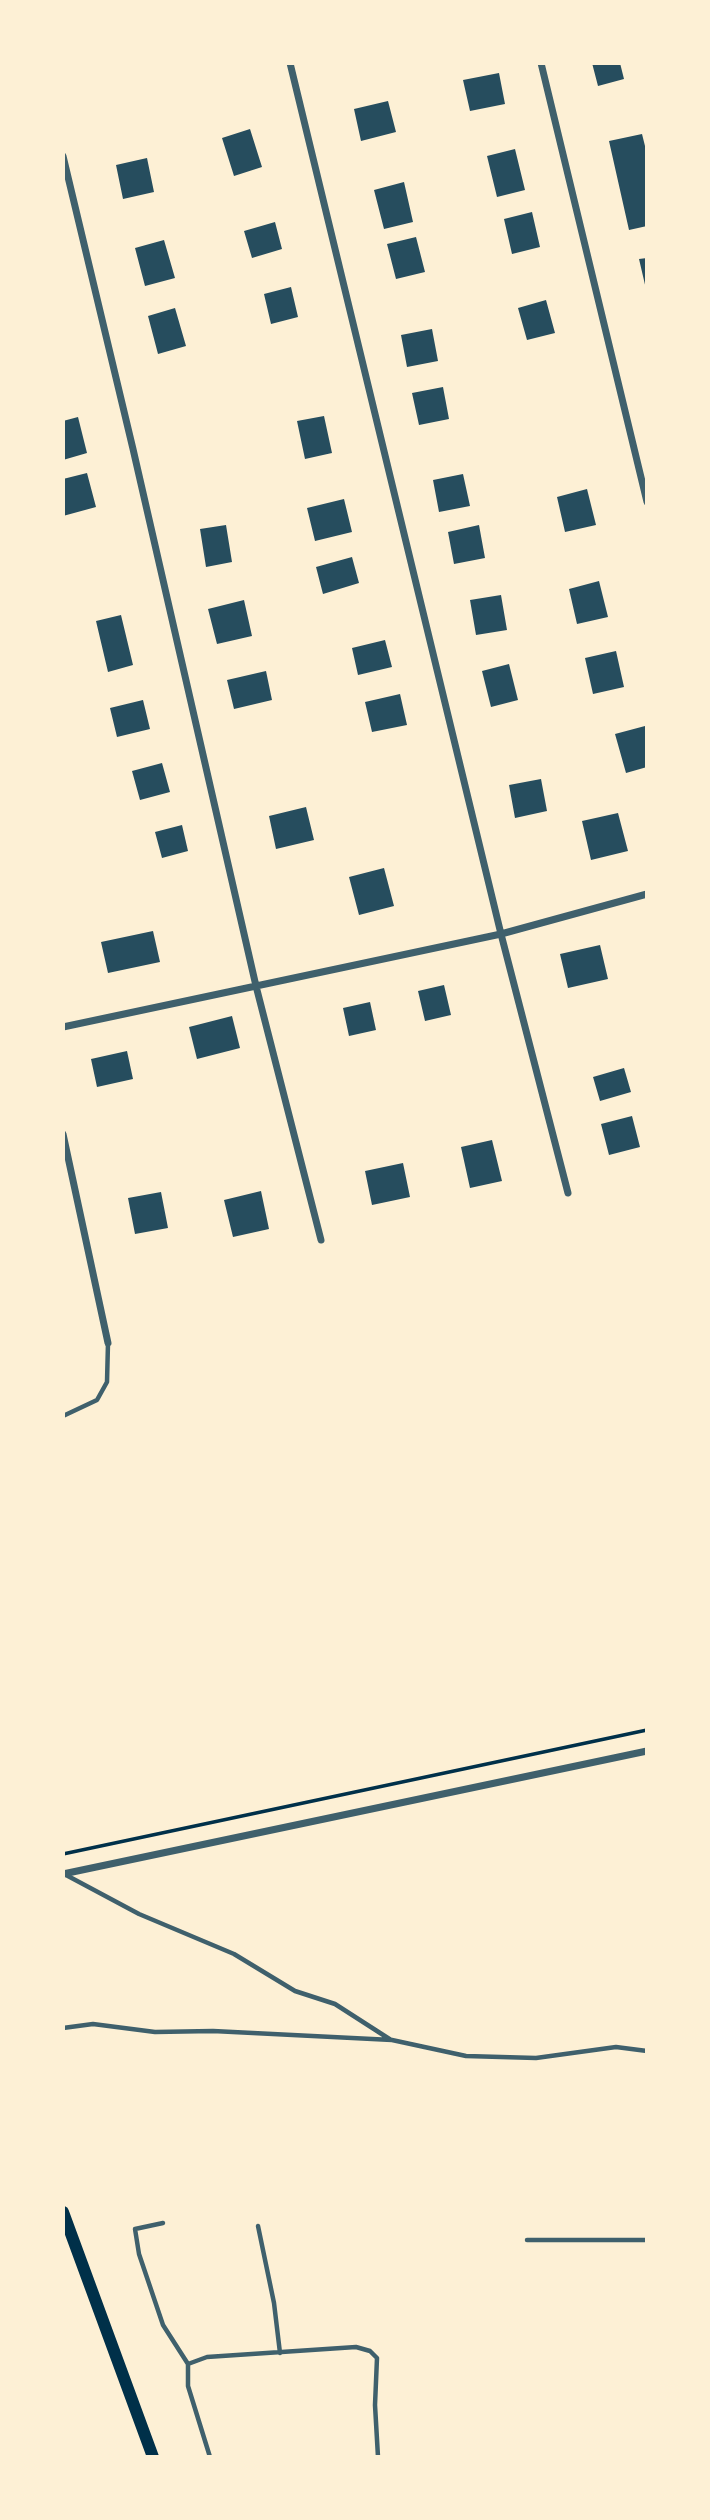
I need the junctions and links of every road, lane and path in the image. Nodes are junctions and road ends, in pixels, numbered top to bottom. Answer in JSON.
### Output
{"nodes":[{"id":1,"x":290,"y":63,"type":"edge"},
{"id":2,"x":541,"y":63,"type":"edge"},
{"id":3,"x":63,"y":156,"type":"edge"},
{"id":4,"x":647,"y":502,"type":"edge"},
{"id":5,"x":647,"y":894,"type":"edge"},
{"id":6,"x":501,"y":934,"type":"junction"},
{"id":7,"x":256,"y":986,"type":"junction"},
{"id":8,"x":63,"y":1027,"type":"edge"},
{"id":9,"x":63,"y":1134,"type":"edge"},
{"id":10,"x":568,"y":1193,"type":"dead end"},
{"id":11,"x":321,"y":1240,"type":"dead end"},
{"id":12,"x":108,"y":1343,"type":"joint"},
{"id":13,"x":63,"y":1416,"type":"edge"},
{"id":14,"x":647,"y":1730,"type":"edge"},
{"id":15,"x":647,"y":1751,"type":"edge"},
{"id":16,"x":63,"y":1854,"type":"edge"},
{"id":17,"x":63,"y":1874,"type":"edge"},
{"id":18,"x":63,"y":2028,"type":"edge"},
{"id":19,"x":392,"y":2040,"type":"junction"},
{"id":20,"x":647,"y":2051,"type":"edge"},
{"id":21,"x":63,"y":2213,"type":"edge"},
{"id":22,"x":163,"y":2223,"type":"dead end"},
{"id":23,"x":258,"y":2226,"type":"dead end"},
{"id":24,"x":527,"y":2240,"type":"dead end"},
{"id":25,"x":647,"y":2240,"type":"edge"},
{"id":26,"x":280,"y":2353,"type":"junction"},
{"id":27,"x":188,"y":2364,"type":"junction"},
{"id":28,"x":153,"y":2457,"type":"edge"},
{"id":29,"x":210,"y":2457,"type":"edge"},
{"id":30,"x":378,"y":2457,"type":"edge"}],
"edges":[{"from":1,"to":6,"type":"street"},
{"from":2,"to":4,"type":"street"},
{"from":3,"to":7,"type":"street"},
{"from":5,"to":6,"type":"street"},
{"from":6,"to":7,"type":"street"},
{"from":6,"to":10,"type":"street"},
{"from":7,"to":8,"type":"street"},
{"from":7,"to":11,"type":"street"},
{"from":9,"to":12,"type":"street"},
{"from":12,"to":13,"type":"lane"},
{"from":14,"to":16,"type":"path"},
{"from":15,"to":17,"type":"street"},
{"from":17,"to":19,"type":"lane"},
{"from":18,"to":19,"type":"lane"},
{"from":19,"to":20,"type":"lane"},
{"from":21,"to":28,"type":"main road"},
{"from":22,"to":27,"type":"lane"},
{"from":23,"to":26,"type":"lane"},
{"from":24,"to":25,"type":"lane"},
{"from":26,"to":27,"type":"lane"},
{"from":26,"to":30,"type":"lane"},
{"from":27,"to":29,"type":"lane"}]}
